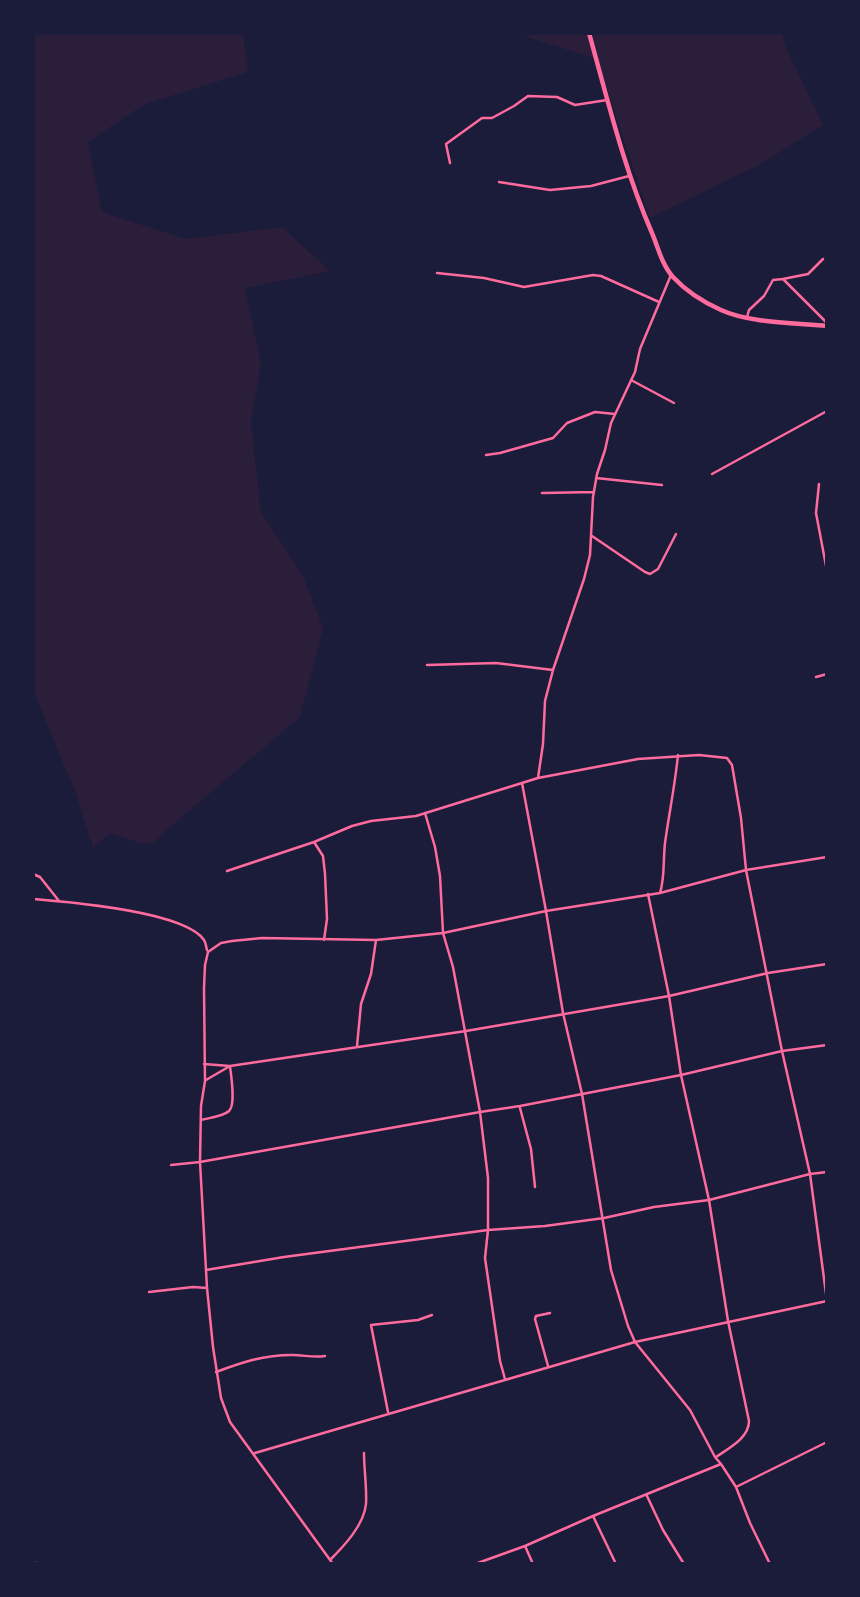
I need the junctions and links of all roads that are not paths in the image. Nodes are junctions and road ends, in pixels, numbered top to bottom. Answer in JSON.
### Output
{"nodes":[{"id":1,"x":589,"y":33,"type":"edge"},
{"id":2,"x":607,"y":100,"type":"junction"},
{"id":3,"x":450,"y":163,"type":"dead end"},
{"id":4,"x":629,"y":176,"type":"junction"},
{"id":5,"x":499,"y":182,"type":"dead end"},
{"id":6,"x":823,"y":259,"type":"dead end"},
{"id":7,"x":437,"y":273,"type":"dead end"},
{"id":8,"x":671,"y":275,"type":"junction"},
{"id":9,"x":783,"y":279,"type":"junction"},
{"id":10,"x":659,"y":302,"type":"junction"},
{"id":11,"x":747,"y":317,"type":"junction"},
{"id":12,"x":827,"y":324,"type":"edge"},
{"id":13,"x":631,"y":380,"type":"junction"},
{"id":14,"x":674,"y":402,"type":"dead end"},
{"id":15,"x":827,"y":411,"type":"edge"},
{"id":16,"x":615,"y":414,"type":"junction"},
{"id":17,"x":486,"y":455,"type":"dead end"},
{"id":18,"x":712,"y":474,"type":"dead end"},
{"id":19,"x":596,"y":478,"type":"junction"},
{"id":20,"x":819,"y":484,"type":"dead end"},
{"id":21,"x":662,"y":485,"type":"dead end"},
{"id":22,"x":594,"y":492,"type":"junction"},
{"id":23,"x":542,"y":493,"type":"dead end"},
{"id":24,"x":676,"y":534,"type":"dead end"},
{"id":25,"x":592,"y":537,"type":"junction"},
{"id":26,"x":827,"y":571,"type":"edge"},
{"id":27,"x":427,"y":665,"type":"dead end"},
{"id":28,"x":553,"y":670,"type":"junction"},
{"id":29,"x":827,"y":674,"type":"edge"},
{"id":30,"x":816,"y":677,"type":"dead end"},
{"id":31,"x":678,"y":755,"type":"junction"},
{"id":32,"x":538,"y":778,"type":"junction"},
{"id":33,"x":522,"y":782,"type":"junction"},
{"id":34,"x":425,"y":813,"type":"junction"},
{"id":35,"x":314,"y":842,"type":"junction"},
{"id":36,"x":827,"y":858,"type":"edge"},
{"id":37,"x":226,"y":870,"type":"dead end"},
{"id":38,"x":746,"y":870,"type":"junction"},
{"id":39,"x":33,"y":874,"type":"edge"},
{"id":40,"x":660,"y":893,"type":"junction"},
{"id":41,"x":648,"y":894,"type":"junction"},
{"id":42,"x":33,"y":899,"type":"edge"},
{"id":43,"x":59,"y":901,"type":"junction"},
{"id":44,"x":546,"y":911,"type":"junction"},
{"id":45,"x":443,"y":933,"type":"junction"},
{"id":46,"x":324,"y":940,"type":"junction"},
{"id":47,"x":376,"y":940,"type":"junction"},
{"id":48,"x":208,"y":952,"type":"junction"},
{"id":49,"x":827,"y":964,"type":"edge"},
{"id":50,"x":768,"y":973,"type":"junction"},
{"id":51,"x":669,"y":996,"type":"junction"},
{"id":52,"x":563,"y":1013,"type":"junction"},
{"id":53,"x":466,"y":1031,"type":"junction"},
{"id":54,"x":827,"y":1045,"type":"edge"},
{"id":55,"x":357,"y":1048,"type":"junction"},
{"id":56,"x":782,"y":1051,"type":"junction"},
{"id":57,"x":204,"y":1064,"type":"junction"},
{"id":58,"x":230,"y":1066,"type":"junction"},
{"id":59,"x":681,"y":1075,"type":"junction"},
{"id":60,"x":205,"y":1081,"type":"junction"},
{"id":61,"x":582,"y":1094,"type":"junction"},
{"id":62,"x":520,"y":1106,"type":"junction"},
{"id":63,"x":480,"y":1112,"type":"junction"},
{"id":64,"x":201,"y":1120,"type":"junction"},
{"id":65,"x":200,"y":1162,"type":"junction"},
{"id":66,"x":170,"y":1165,"type":"dead end"},
{"id":67,"x":827,"y":1172,"type":"edge"},
{"id":68,"x":810,"y":1174,"type":"junction"},
{"id":69,"x":535,"y":1187,"type":"dead end"},
{"id":70,"x":709,"y":1200,"type":"junction"},
{"id":71,"x":604,"y":1218,"type":"junction"},
{"id":72,"x":488,"y":1230,"type":"junction"},
{"id":73,"x":206,"y":1270,"type":"junction"},
{"id":74,"x":207,"y":1288,"type":"junction"},
{"id":75,"x":149,"y":1292,"type":"dead end"},
{"id":76,"x":827,"y":1301,"type":"edge"},
{"id":77,"x":550,"y":1313,"type":"dead end"},
{"id":78,"x":432,"y":1315,"type":"dead end"},
{"id":79,"x":728,"y":1321,"type":"junction"},
{"id":80,"x":635,"y":1342,"type":"junction"},
{"id":81,"x":326,"y":1356,"type":"dead end"},
{"id":82,"x":548,"y":1367,"type":"junction"},
{"id":83,"x":216,"y":1372,"type":"junction"},
{"id":84,"x":505,"y":1380,"type":"junction"},
{"id":85,"x":388,"y":1413,"type":"junction"},
{"id":86,"x":827,"y":1442,"type":"edge"},
{"id":87,"x":364,"y":1453,"type":"dead end"},
{"id":88,"x":254,"y":1454,"type":"junction"},
{"id":89,"x":715,"y":1457,"type":"junction"},
{"id":90,"x":721,"y":1464,"type":"junction"},
{"id":91,"x":736,"y":1487,"type":"junction"},
{"id":92,"x":647,"y":1496,"type":"junction"},
{"id":93,"x":593,"y":1516,"type":"junction"},
{"id":94,"x":525,"y":1546,"type":"junction"},
{"id":95,"x":330,"y":1560,"type":"junction"},
{"id":96,"x":333,"y":1564,"type":"edge"},
{"id":97,"x":475,"y":1564,"type":"edge"},
{"id":98,"x":533,"y":1564,"type":"edge"},
{"id":99,"x":616,"y":1564,"type":"edge"},
{"id":100,"x":684,"y":1564,"type":"edge"},
{"id":101,"x":770,"y":1564,"type":"edge"}],
"edges":[{"from":1,"to":2,"type":"main road"},
{"from":2,"to":3,"type":"street"},
{"from":2,"to":4,"type":"main road"},
{"from":4,"to":5,"type":"street"},
{"from":4,"to":8,"type":"main road"},
{"from":6,"to":9,"type":"street"},
{"from":7,"to":10,"type":"street"},
{"from":8,"to":10,"type":"street"},
{"from":8,"to":11,"type":"main road"},
{"from":9,"to":11,"type":"street"},
{"from":9,"to":12,"type":"street"},
{"from":10,"to":13,"type":"street"},
{"from":11,"to":12,"type":"main road"},
{"from":13,"to":14,"type":"street"},
{"from":13,"to":16,"type":"street"},
{"from":15,"to":18,"type":"street"},
{"from":16,"to":17,"type":"street"},
{"from":16,"to":19,"type":"street"},
{"from":19,"to":21,"type":"street"},
{"from":19,"to":22,"type":"street"},
{"from":20,"to":26,"type":"street"},
{"from":22,"to":23,"type":"street"},
{"from":22,"to":25,"type":"street"},
{"from":24,"to":25,"type":"street"},
{"from":25,"to":28,"type":"street"},
{"from":27,"to":28,"type":"street"},
{"from":28,"to":32,"type":"street"},
{"from":29,"to":30,"type":"street"},
{"from":31,"to":32,"type":"street"},
{"from":31,"to":38,"type":"street"},
{"from":31,"to":40,"type":"street"},
{"from":32,"to":33,"type":"street"},
{"from":33,"to":34,"type":"street"},
{"from":33,"to":44,"type":"street"},
{"from":34,"to":35,"type":"street"},
{"from":34,"to":45,"type":"street"},
{"from":35,"to":37,"type":"street"},
{"from":35,"to":46,"type":"street"},
{"from":36,"to":38,"type":"street"},
{"from":38,"to":40,"type":"street"},
{"from":38,"to":50,"type":"street"},
{"from":39,"to":43,"type":"street"},
{"from":40,"to":41,"type":"street"},
{"from":41,"to":44,"type":"street"},
{"from":41,"to":51,"type":"street"},
{"from":42,"to":43,"type":"street"},
{"from":43,"to":48,"type":"street"},
{"from":44,"to":45,"type":"street"},
{"from":44,"to":52,"type":"street"},
{"from":45,"to":47,"type":"street"},
{"from":45,"to":53,"type":"street"},
{"from":46,"to":47,"type":"street"},
{"from":46,"to":48,"type":"street"},
{"from":47,"to":55,"type":"street"},
{"from":48,"to":57,"type":"street"},
{"from":49,"to":50,"type":"street"},
{"from":50,"to":51,"type":"street"},
{"from":50,"to":56,"type":"street"},
{"from":51,"to":52,"type":"street"},
{"from":51,"to":59,"type":"street"},
{"from":52,"to":53,"type":"street"},
{"from":52,"to":61,"type":"street"},
{"from":53,"to":55,"type":"street"},
{"from":53,"to":63,"type":"street"},
{"from":54,"to":56,"type":"street"},
{"from":55,"to":58,"type":"street"},
{"from":56,"to":59,"type":"street"},
{"from":56,"to":68,"type":"street"},
{"from":57,"to":58,"type":"street"},
{"from":57,"to":60,"type":"street"},
{"from":58,"to":60,"type":"street"},
{"from":58,"to":64,"type":"street"},
{"from":59,"to":61,"type":"street"},
{"from":59,"to":70,"type":"street"},
{"from":60,"to":64,"type":"street"},
{"from":61,"to":62,"type":"street"},
{"from":61,"to":71,"type":"street"},
{"from":62,"to":63,"type":"street"},
{"from":62,"to":69,"type":"street"},
{"from":63,"to":65,"type":"street"},
{"from":63,"to":72,"type":"street"},
{"from":64,"to":65,"type":"street"},
{"from":65,"to":66,"type":"street"},
{"from":65,"to":73,"type":"street"},
{"from":67,"to":68,"type":"street"},
{"from":68,"to":70,"type":"street"},
{"from":68,"to":76,"type":"street"},
{"from":70,"to":71,"type":"street"},
{"from":70,"to":79,"type":"street"},
{"from":71,"to":72,"type":"street"},
{"from":71,"to":80,"type":"street"},
{"from":72,"to":73,"type":"street"},
{"from":72,"to":84,"type":"street"},
{"from":73,"to":74,"type":"street"},
{"from":74,"to":75,"type":"street"},
{"from":74,"to":83,"type":"street"},
{"from":76,"to":79,"type":"street"},
{"from":77,"to":82,"type":"street"},
{"from":78,"to":85,"type":"street"},
{"from":79,"to":80,"type":"street"},
{"from":79,"to":89,"type":"street"},
{"from":80,"to":82,"type":"street"},
{"from":80,"to":89,"type":"street"},
{"from":81,"to":83,"type":"street"},
{"from":82,"to":84,"type":"street"},
{"from":83,"to":88,"type":"street"},
{"from":84,"to":85,"type":"street"},
{"from":85,"to":88,"type":"street"},
{"from":86,"to":91,"type":"street"},
{"from":87,"to":95,"type":"street"},
{"from":88,"to":95,"type":"street"},
{"from":89,"to":90,"type":"street"},
{"from":90,"to":91,"type":"street"},
{"from":90,"to":92,"type":"street"},
{"from":91,"to":101,"type":"street"},
{"from":92,"to":93,"type":"street"},
{"from":92,"to":100,"type":"street"},
{"from":93,"to":94,"type":"street"},
{"from":93,"to":99,"type":"street"},
{"from":94,"to":97,"type":"street"},
{"from":94,"to":98,"type":"street"},
{"from":95,"to":96,"type":"street"}]}
